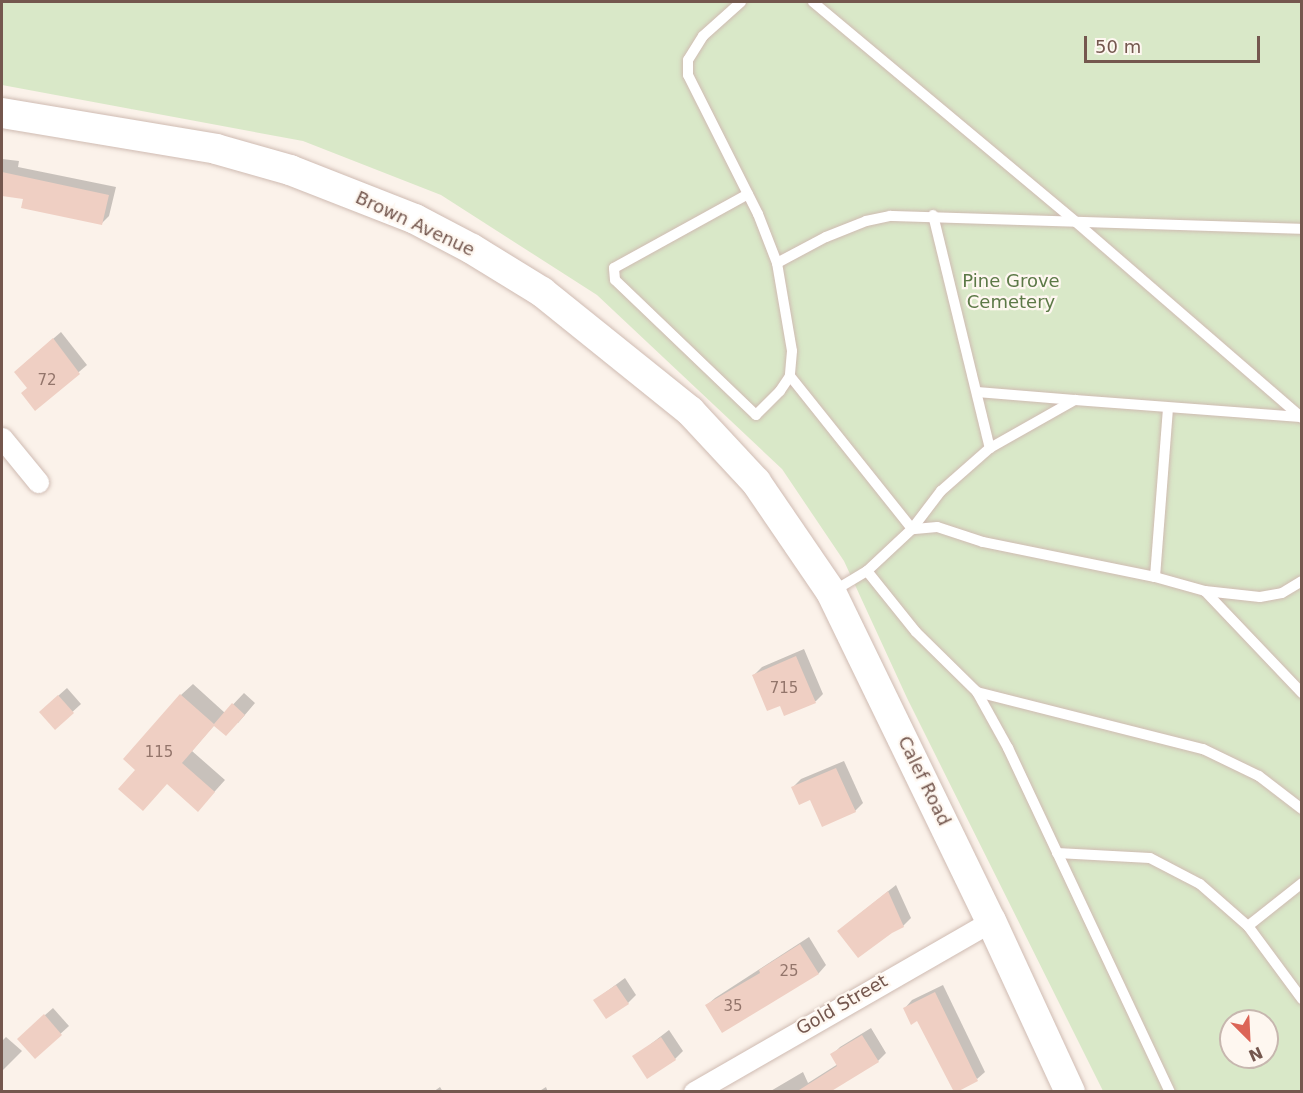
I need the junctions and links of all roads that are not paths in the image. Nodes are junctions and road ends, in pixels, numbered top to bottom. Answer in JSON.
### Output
{"nodes":[{"id":1,"x":741,"y":2,"type":"edge"},
{"id":2,"x":813,"y":2,"type":"edge"},
{"id":3,"x":2,"y":113,"type":"edge"},
{"id":4,"x":748,"y":194,"type":"junction"},
{"id":5,"x":933,"y":215,"type":"junction"},
{"id":6,"x":1077,"y":223,"type":"junction"},
{"id":7,"x":1302,"y":229,"type":"edge"},
{"id":8,"x":777,"y":262,"type":"junction"},
{"id":9,"x":790,"y":376,"type":"junction"},
{"id":10,"x":977,"y":392,"type":"junction"},
{"id":11,"x":1075,"y":400,"type":"junction"},
{"id":12,"x":1168,"y":409,"type":"junction"},
{"id":13,"x":1301,"y":417,"type":"edge"},
{"id":14,"x":2,"y":438,"type":"edge"},
{"id":15,"x":990,"y":448,"type":"junction"},
{"id":16,"x":38,"y":482,"type":"dead end"},
{"id":17,"x":756,"y":482,"type":"joint"},
{"id":18,"x":912,"y":529,"type":"junction"},
{"id":19,"x":867,"y":571,"type":"junction"},
{"id":20,"x":1155,"y":577,"type":"junction"},
{"id":21,"x":1302,"y":581,"type":"edge"},
{"id":22,"x":1205,"y":591,"type":"junction"},
{"id":23,"x":831,"y":592,"type":"junction"},
{"id":24,"x":976,"y":692,"type":"junction"},
{"id":25,"x":1302,"y":693,"type":"edge"},
{"id":26,"x":1302,"y":809,"type":"edge"},
{"id":27,"x":1057,"y":853,"type":"junction"},
{"id":28,"x":1302,"y":884,"type":"edge"},
{"id":29,"x":991,"y":921,"type":"junction"},
{"id":30,"x":1248,"y":926,"type":"junction"},
{"id":31,"x":1302,"y":999,"type":"edge"},
{"id":32,"x":693,"y":1092,"type":"edge"},
{"id":33,"x":1070,"y":1092,"type":"edge"},
{"id":34,"x":1170,"y":1092,"type":"edge"}],
"edges":[{"from":1,"to":4,"type":"lane"},
{"from":2,"to":6,"type":"lane"},
{"from":3,"to":17,"type":"main road","name":"Brown Avenue"},
{"from":4,"to":8,"type":"lane"},
{"from":4,"to":9,"type":"lane"},
{"from":5,"to":6,"type":"lane"},
{"from":5,"to":8,"type":"lane"},
{"from":5,"to":10,"type":"lane"},
{"from":6,"to":7,"type":"lane"},
{"from":6,"to":13,"type":"lane"},
{"from":8,"to":9,"type":"lane"},
{"from":9,"to":18,"type":"lane"},
{"from":10,"to":11,"type":"lane"},
{"from":10,"to":15,"type":"lane"},
{"from":11,"to":12,"type":"lane"},
{"from":11,"to":15,"type":"lane"},
{"from":12,"to":13,"type":"lane"},
{"from":12,"to":20,"type":"lane"},
{"from":14,"to":16,"type":"street"},
{"from":15,"to":18,"type":"lane"},
{"from":17,"to":23,"type":"main road","name":"Calef Road"},
{"from":18,"to":19,"type":"lane"},
{"from":18,"to":20,"type":"lane"},
{"from":19,"to":23,"type":"lane"},
{"from":19,"to":24,"type":"lane"},
{"from":20,"to":22,"type":"lane"},
{"from":21,"to":22,"type":"lane"},
{"from":22,"to":25,"type":"lane"},
{"from":23,"to":29,"type":"main road","name":"Calef Road"},
{"from":24,"to":26,"type":"lane"},
{"from":24,"to":27,"type":"lane"},
{"from":27,"to":30,"type":"lane"},
{"from":27,"to":34,"type":"lane"},
{"from":28,"to":30,"type":"lane"},
{"from":29,"to":32,"type":"street","name":"Gold Street"},
{"from":29,"to":33,"type":"main road","name":"Calef Road"},
{"from":30,"to":31,"type":"lane"}]}
